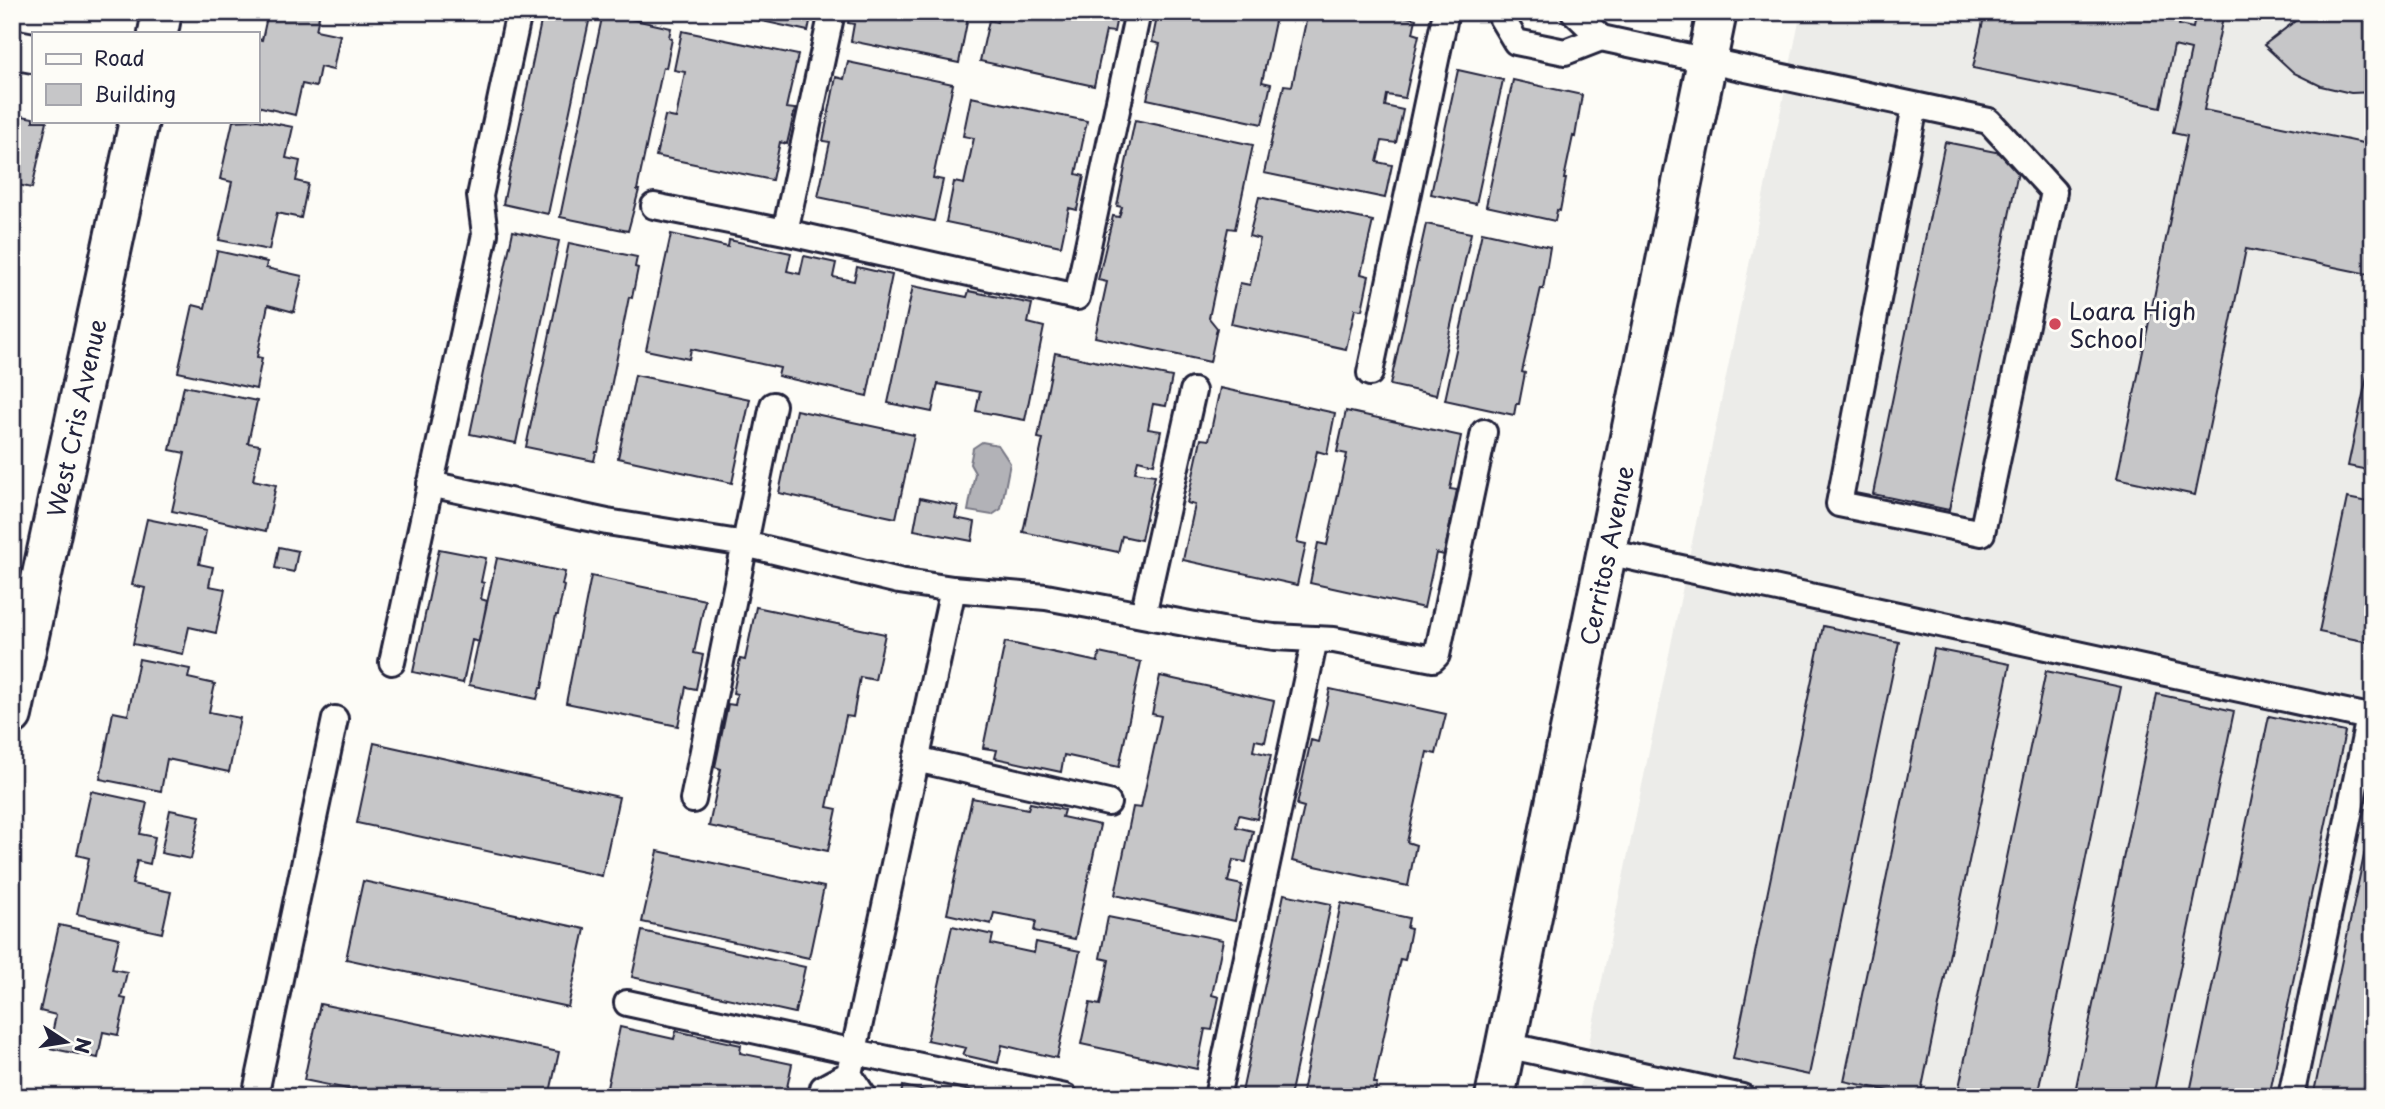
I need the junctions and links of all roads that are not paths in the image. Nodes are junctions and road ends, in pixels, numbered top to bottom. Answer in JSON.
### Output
{"nodes":[{"id":1,"x":162,"y":12,"type":"edge"},
{"id":2,"x":519,"y":12,"type":"edge"},
{"id":3,"x":832,"y":12,"type":"edge"},
{"id":4,"x":1138,"y":12,"type":"edge"},
{"id":5,"x":1446,"y":12,"type":"edge"},
{"id":6,"x":1574,"y":12,"type":"edge"},
{"id":7,"x":1717,"y":12,"type":"edge"},
{"id":8,"x":1497,"y":14,"type":"edge"},
{"id":9,"x":158,"y":32,"type":"edge"},
{"id":10,"x":1601,"y":38,"type":"junction"},
{"id":11,"x":12,"y":48,"type":"edge"},
{"id":12,"x":32,"y":53,"type":"edge"},
{"id":13,"x":1707,"y":62,"type":"junction"},
{"id":14,"x":1915,"y":106,"type":"junction"},
{"id":15,"x":139,"y":122,"type":"edge"},
{"id":16,"x":654,"y":206,"type":"dead end"},
{"id":17,"x":785,"y":232,"type":"junction"},
{"id":18,"x":1370,"y":373,"type":"dead end"},
{"id":19,"x":1193,"y":391,"type":"dead end"},
{"id":20,"x":773,"y":405,"type":"dead end"},
{"id":21,"x":1484,"y":432,"type":"dead end"},
{"id":22,"x":430,"y":484,"type":"junction"},
{"id":23,"x":745,"y":544,"type":"junction"},
{"id":24,"x":1607,"y":552,"type":"junction"},
{"id":25,"x":953,"y":589,"type":"junction"},
{"id":26,"x":25,"y":592,"type":"edge"},
{"id":27,"x":1143,"y":615,"type":"junction"},
{"id":28,"x":1315,"y":639,"type":"junction"},
{"id":29,"x":392,"y":662,"type":"dead end"},
{"id":30,"x":12,"y":715,"type":"edge"},
{"id":31,"x":2371,"y":718,"type":"edge"},
{"id":32,"x":335,"y":719,"type":"dead end"},
{"id":33,"x":916,"y":760,"type":"junction"},
{"id":34,"x":693,"y":800,"type":"dead end"},
{"id":35,"x":1108,"y":803,"type":"dead end"},
{"id":36,"x":628,"y":1003,"type":"dead end"},
{"id":37,"x":1506,"y":1045,"type":"junction"},
{"id":38,"x":851,"y":1063,"type":"junction"},
{"id":39,"x":255,"y":1097,"type":"edge"},
{"id":40,"x":821,"y":1097,"type":"edge"},
{"id":41,"x":864,"y":1097,"type":"edge"},
{"id":42,"x":1065,"y":1097,"type":"edge"},
{"id":43,"x":1217,"y":1097,"type":"edge"},
{"id":44,"x":1495,"y":1097,"type":"edge"},
{"id":45,"x":1742,"y":1097,"type":"edge"},
{"id":46,"x":2291,"y":1097,"type":"edge"}],
"edges":[{"from":1,"to":9,"type":"street"},
{"from":2,"to":22,"type":"lane"},
{"from":3,"to":17,"type":"lane"},
{"from":4,"to":17,"type":"lane"},
{"from":5,"to":18,"type":"lane"},
{"from":6,"to":10,"type":"lane"},
{"from":7,"to":13,"type":"street","name":"Cerritos Avenue"},
{"from":8,"to":10,"type":"lane"},
{"from":10,"to":13,"type":"lane"},
{"from":11,"to":12,"type":"street"},
{"from":13,"to":14,"type":"lane"},
{"from":13,"to":24,"type":"street","name":"Cerritos Avenue"},
{"from":14,"to":14,"type":"lane"},
{"from":15,"to":26,"type":"street","name":"West Cris Avenue"},
{"from":16,"to":17,"type":"lane"},
{"from":19,"to":27,"type":"lane"},
{"from":20,"to":23,"type":"lane"},
{"from":21,"to":28,"type":"lane"},
{"from":22,"to":23,"type":"lane"},
{"from":22,"to":29,"type":"lane"},
{"from":23,"to":25,"type":"lane"},
{"from":23,"to":34,"type":"lane"},
{"from":24,"to":31,"type":"lane"},
{"from":24,"to":37,"type":"street","name":"Cerritos Avenue"},
{"from":25,"to":27,"type":"lane"},
{"from":25,"to":33,"type":"lane"},
{"from":26,"to":30,"type":"street","name":"West Cris Avenue"},
{"from":27,"to":28,"type":"lane"},
{"from":28,"to":43,"type":"lane"},
{"from":31,"to":46,"type":"lane"},
{"from":32,"to":39,"type":"lane"},
{"from":33,"to":35,"type":"lane"},
{"from":33,"to":38,"type":"lane"},
{"from":36,"to":38,"type":"lane"},
{"from":37,"to":44,"type":"street","name":"Cerritos Avenue"},
{"from":37,"to":45,"type":"lane"},
{"from":38,"to":40,"type":"lane"},
{"from":38,"to":41,"type":"lane"},
{"from":38,"to":42,"type":"lane"}]}
